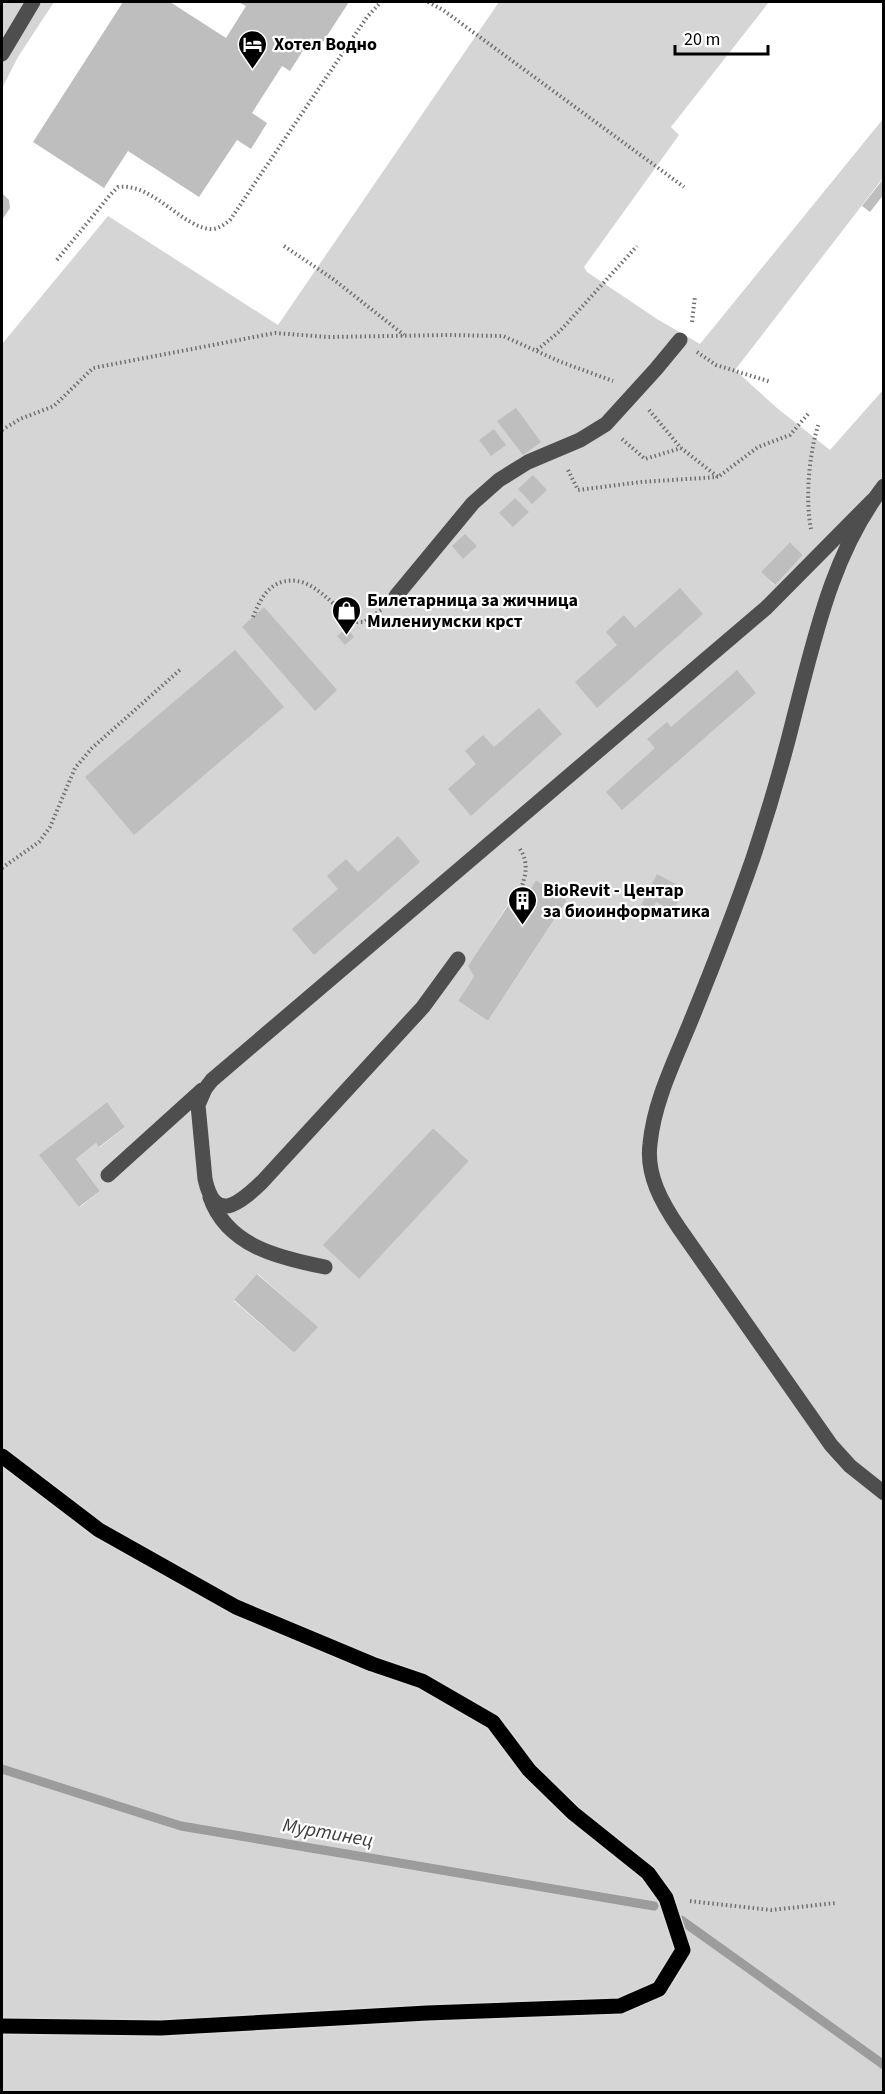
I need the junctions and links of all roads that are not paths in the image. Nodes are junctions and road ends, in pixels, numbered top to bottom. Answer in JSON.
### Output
{"nodes":[{"id":1,"x":33,"y":2,"type":"edge"},
{"id":2,"x":2,"y":54,"type":"edge"},
{"id":3,"x":680,"y":340,"type":"dead end"},
{"id":4,"x":884,"y":486,"type":"edge"},
{"id":5,"x":873,"y":500,"type":"junction"},
{"id":6,"x":396,"y":596,"type":"dead end"},
{"id":7,"x":458,"y":959,"type":"dead end"},
{"id":8,"x":212,"y":1080,"type":"junction"},
{"id":9,"x":108,"y":1175,"type":"dead end"},
{"id":10,"x":207,"y":1189,"type":"junction"},
{"id":11,"x":325,"y":1267,"type":"dead end"},
{"id":12,"x":2,"y":1456,"type":"edge"},
{"id":13,"x":884,"y":1492,"type":"edge"},
{"id":14,"x":2,"y":2026,"type":"edge"}],
"edges":[{"from":1,"to":2,"type":"street"},
{"from":3,"to":6,"type":"street"},
{"from":4,"to":5,"type":"street"},
{"from":5,"to":8,"type":"street"},
{"from":5,"to":13,"type":"street"},
{"from":7,"to":10,"type":"street"},
{"from":8,"to":9,"type":"street"},
{"from":8,"to":10,"type":"street"},
{"from":10,"to":11,"type":"street"},
{"from":12,"to":14,"type":"main road"}]}
